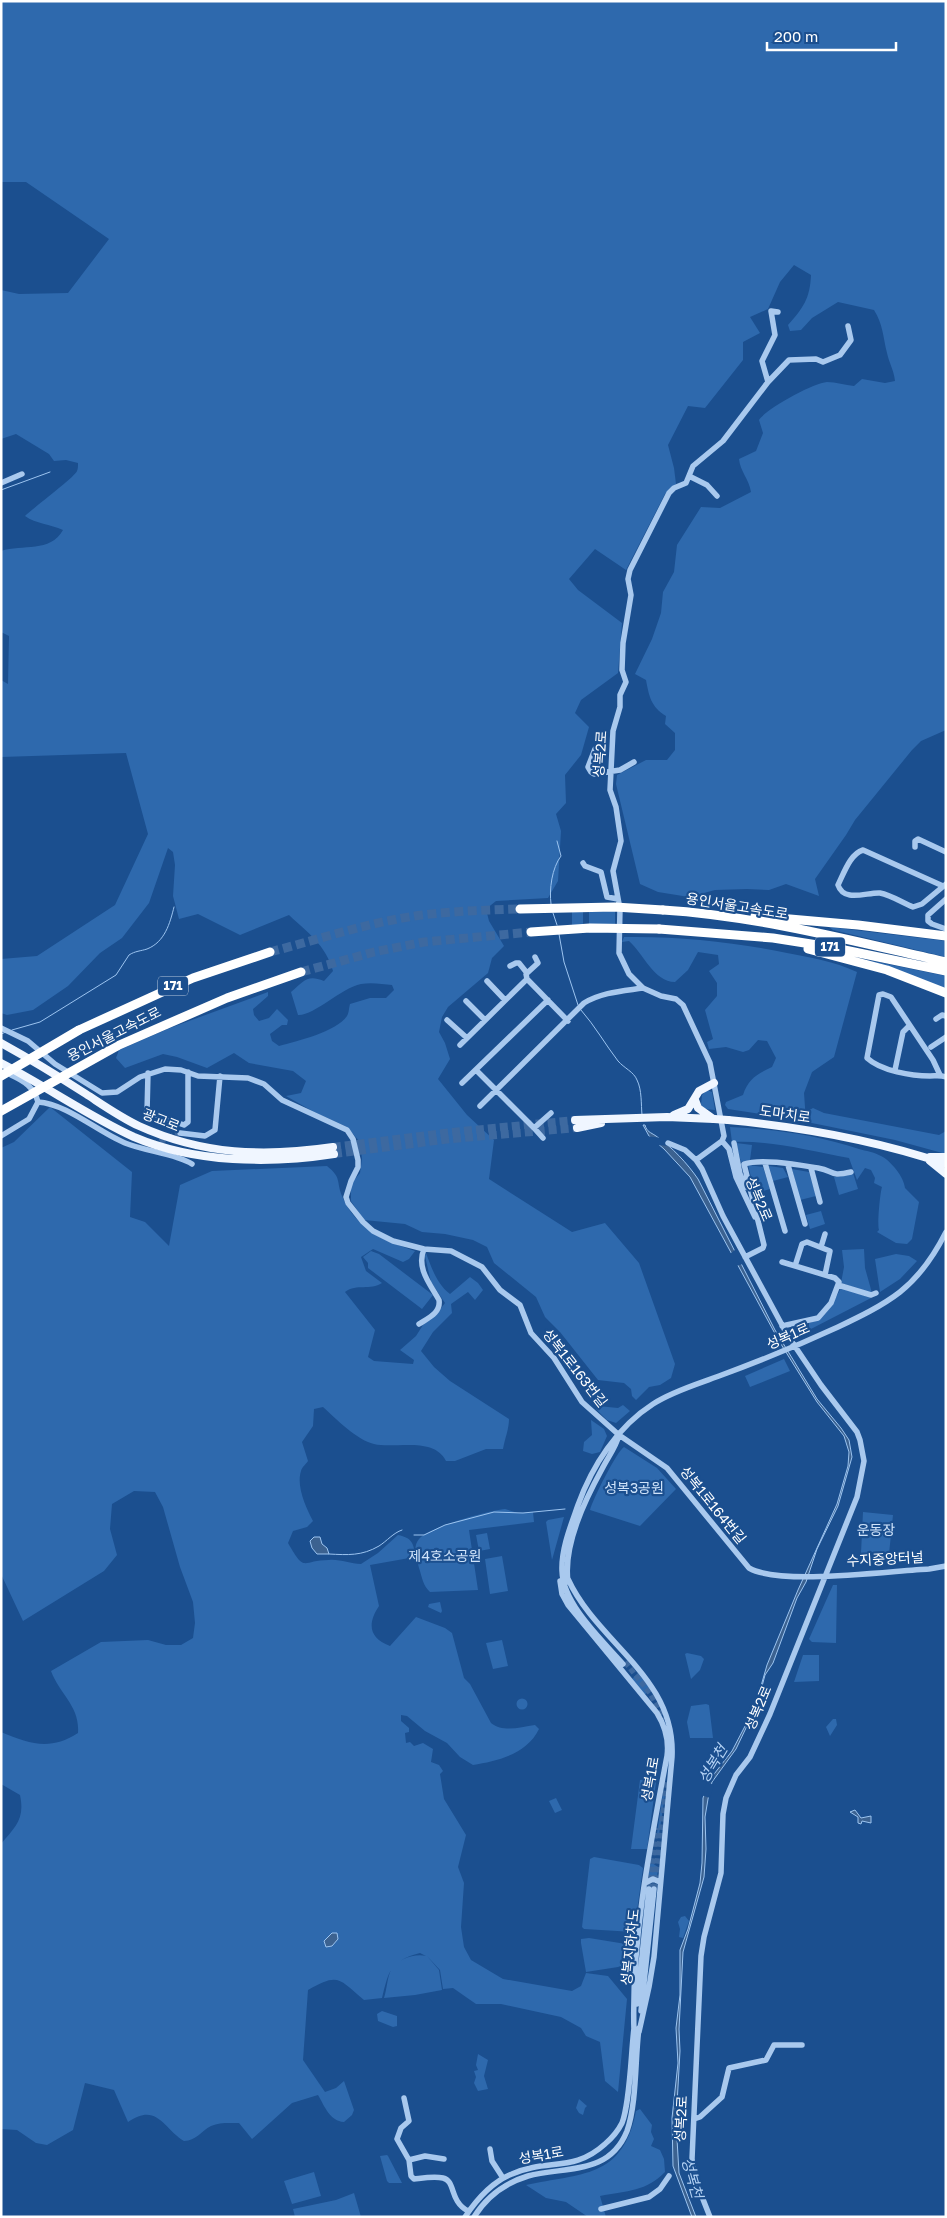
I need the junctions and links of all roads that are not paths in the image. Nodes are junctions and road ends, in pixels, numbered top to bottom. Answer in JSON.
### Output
{"nodes":[{"id":1,"x":778,"y":312,"type":"dead end"},
{"id":2,"x":848,"y":326,"type":"dead end"},
{"id":3,"x":769,"y":380,"type":"junction"},
{"id":4,"x":22,"y":474,"type":"dead end"},
{"id":5,"x":689,"y":476,"type":"junction"},
{"id":6,"x":1,"y":483,"type":"edge"},
{"id":7,"x":717,"y":496,"type":"dead end"},
{"id":8,"x":595,"y":749,"type":"dead end"},
{"id":9,"x":634,"y":762,"type":"dead end"},
{"id":10,"x":611,"y":771,"type":"junction"},
{"id":11,"x":915,"y":847,"type":"dead end"},
{"id":12,"x":946,"y":852,"type":"edge"},
{"id":13,"x":583,"y":863,"type":"dead end"},
{"id":14,"x":944,"y":885,"type":"edge"},
{"id":15,"x":618,"y":898,"type":"junction"},
{"id":16,"x":946,"y":899,"type":"edge"},
{"id":17,"x":520,"y":909,"type":"tunnel mouth"},
{"id":18,"x":719,"y":915,"type":"junction"},
{"id":19,"x":946,"y":929,"type":"edge"},
{"id":20,"x":531,"y":932,"type":"tunnel mouth"},
{"id":21,"x":712,"y":932,"type":"junction"},
{"id":22,"x":946,"y":936,"type":"edge"},
{"id":23,"x":270,"y":952,"type":"tunnel mouth"},
{"id":24,"x":535,"y":957,"type":"dead end"},
{"id":25,"x":946,"y":962,"type":"edge"},
{"id":26,"x":510,"y":966,"type":"dead end"},
{"id":27,"x":301,"y":972,"type":"tunnel mouth"},
{"id":28,"x":946,"y":972,"type":"edge"},
{"id":29,"x":527,"y":976,"type":"junction"},
{"id":30,"x":487,"y":981,"type":"dead end"},
{"id":31,"x":643,"y":988,"type":"junction"},
{"id":32,"x":946,"y":993,"type":"edge"},
{"id":33,"x":505,"y":1000,"type":"junction"},
{"id":34,"x":548,"y":1000,"type":"junction"},
{"id":35,"x":466,"y":1001,"type":"dead end"},
{"id":36,"x":946,"y":1016,"type":"edge"},
{"id":37,"x":936,"y":1019,"type":"dead end"},
{"id":38,"x":447,"y":1020,"type":"dead end"},
{"id":39,"x":485,"y":1020,"type":"junction"},
{"id":40,"x":568,"y":1021,"type":"junction"},
{"id":41,"x":910,"y":1026,"type":"junction"},
{"id":42,"x":1,"y":1028,"type":"edge"},
{"id":43,"x":467,"y":1038,"type":"junction"},
{"id":44,"x":944,"y":1038,"type":"edge"},
{"id":45,"x":1,"y":1043,"type":"edge"},
{"id":46,"x":460,"y":1045,"type":"dead end"},
{"id":47,"x":946,"y":1045,"type":"edge"},
{"id":48,"x":930,"y":1047,"type":"dead end"},
{"id":49,"x":1,"y":1062,"type":"edge"},
{"id":50,"x":476,"y":1070,"type":"junction"},
{"id":51,"x":895,"y":1070,"type":"junction"},
{"id":52,"x":188,"y":1072,"type":"junction"},
{"id":53,"x":148,"y":1074,"type":"junction"},
{"id":54,"x":6,"y":1075,"type":"edge"},
{"id":55,"x":220,"y":1076,"type":"junction"},
{"id":56,"x":943,"y":1076,"type":"edge"},
{"id":57,"x":462,"y":1083,"type":"dead end"},
{"id":58,"x":714,"y":1084,"type":"junction"},
{"id":59,"x":496,"y":1091,"type":"junction"},
{"id":60,"x":695,"y":1100,"type":"junction"},
{"id":61,"x":38,"y":1102,"type":"junction"},
{"id":62,"x":480,"y":1106,"type":"dead end"},
{"id":63,"x":1,"y":1111,"type":"edge"},
{"id":64,"x":551,"y":1113,"type":"dead end"},
{"id":65,"x":667,"y":1117,"type":"junction"},
{"id":66,"x":714,"y":1119,"type":"junction"},
{"id":67,"x":576,"y":1124,"type":"tunnel mouth"},
{"id":68,"x":534,"y":1128,"type":"junction"},
{"id":69,"x":180,"y":1133,"type":"tunnel mouth"},
{"id":70,"x":1,"y":1136,"type":"edge"},
{"id":71,"x":543,"y":1138,"type":"dead end"},
{"id":72,"x":722,"y":1141,"type":"junction"},
{"id":73,"x":668,"y":1143,"type":"dead end"},
{"id":74,"x":734,"y":1144,"type":"dead end"},
{"id":75,"x":924,"y":1157,"type":"junction"},
{"id":76,"x":946,"y":1157,"type":"edge"},
{"id":77,"x":696,"y":1160,"type":"junction"},
{"id":78,"x":765,"y":1163,"type":"junction"},
{"id":79,"x":192,"y":1164,"type":"dead end"},
{"id":80,"x":946,"y":1164,"type":"edge"},
{"id":81,"x":788,"y":1165,"type":"junction"},
{"id":82,"x":741,"y":1166,"type":"junction"},
{"id":83,"x":811,"y":1168,"type":"junction"},
{"id":84,"x":851,"y":1172,"type":"dead end"},
{"id":85,"x":946,"y":1174,"type":"edge"},
{"id":86,"x":820,"y":1202,"type":"dead end"},
{"id":87,"x":805,"y":1224,"type":"dead end"},
{"id":88,"x":785,"y":1231,"type":"dead end"},
{"id":89,"x":946,"y":1232,"type":"edge"},
{"id":90,"x":825,"y":1234,"type":"dead end"},
{"id":91,"x":763,"y":1237,"type":"junction"},
{"id":92,"x":821,"y":1247,"type":"junction"},
{"id":93,"x":424,"y":1249,"type":"junction"},
{"id":94,"x":745,"y":1257,"type":"junction"},
{"id":95,"x":782,"y":1262,"type":"dead end"},
{"id":96,"x":795,"y":1266,"type":"junction"},
{"id":97,"x":826,"y":1275,"type":"junction"},
{"id":98,"x":838,"y":1285,"type":"junction"},
{"id":99,"x":876,"y":1293,"type":"dead end"},
{"id":100,"x":419,"y":1324,"type":"dead end"},
{"id":101,"x":782,"y":1326,"type":"junction"},
{"id":102,"x":793,"y":1348,"type":"junction"},
{"id":103,"x":619,"y":1435,"type":"junction"},
{"id":104,"x":562,"y":1565,"type":"junction"},
{"id":105,"x":946,"y":1566,"type":"edge"},
{"id":106,"x":825,"y":1576,"type":"junction"},
{"id":107,"x":568,"y":1580,"type":"junction"},
{"id":108,"x":575,"y":1604,"type":"junction"},
{"id":109,"x":624,"y":1663,"type":"tunnel mouth"},
{"id":110,"x":635,"y":1666,"type":"junction"},
{"id":111,"x":626,"y":1675,"type":"junction"},
{"id":112,"x":656,"y":1692,"type":"junction"},
{"id":113,"x":646,"y":1700,"type":"junction"},
{"id":114,"x":654,"y":1829,"type":"junction"},
{"id":115,"x":665,"y":1832,"type":"junction"},
{"id":116,"x":645,"y":1882,"type":"junction"},
{"id":117,"x":660,"y":1882,"type":"junction"},
{"id":118,"x":651,"y":1889,"type":"tunnel mouth"},
{"id":119,"x":639,"y":2007,"type":"joint"},
{"id":120,"x":636,"y":2032,"type":"junction"},
{"id":121,"x":802,"y":2045,"type":"dead end"},
{"id":122,"x":404,"y":2098,"type":"dead end"},
{"id":123,"x":694,"y":2119,"type":"junction"},
{"id":124,"x":490,"y":2149,"type":"dead end"},
{"id":125,"x":444,"y":2159,"type":"dead end"},
{"id":126,"x":409,"y":2160,"type":"junction"},
{"id":127,"x":669,"y":2176,"type":"dead end"},
{"id":128,"x":503,"y":2178,"type":"junction"},
{"id":129,"x":600,"y":2209,"type":"dead end"},
{"id":130,"x":466,"y":2214,"type":"edge"},
{"id":131,"x":474,"y":2217,"type":"edge"},
{"id":132,"x":710,"y":2217,"type":"edge"}],
"edges":[{"from":1,"to":3,"type":"street"},
{"from":2,"to":3,"type":"street","name":"성복2로"},
{"from":3,"to":5,"type":"street","name":"성복2로"},
{"from":4,"to":6,"type":"street"},
{"from":5,"to":7,"type":"street"},
{"from":5,"to":10,"type":"street","name":"성복2로"},
{"from":8,"to":10,"type":"street"},
{"from":9,"to":10,"type":"street"},
{"from":10,"to":15,"type":"street","name":"성복2로"},
{"from":11,"to":12,"type":"street"},
{"from":13,"to":15,"type":"street"},
{"from":14,"to":14,"type":"street"},
{"from":15,"to":31,"type":"street","name":"성복2로"},
{"from":16,"to":19,"type":"street"},
{"from":17,"to":18,"type":"highway","name":"용인서울고속도로","number":"171","bridge":true},
{"from":18,"to":22,"type":"highway"},
{"from":18,"to":25,"type":"highway","name":"용인서울고속도로","number":"171"},
{"from":20,"to":21,"type":"highway","name":"용인서울고속도로","number":"171","bridge":true},
{"from":21,"to":28,"type":"highway","name":"용인서울고속도로","number":"171"},
{"from":21,"to":32,"type":"highway"},
{"from":23,"to":54,"type":"highway","name":"용인서울고속도로","number":"171","bridge":true},
{"from":24,"to":29,"type":"street"},
{"from":26,"to":29,"type":"street"},
{"from":27,"to":63,"type":"highway","name":"용인서울고속도로","number":"171","bridge":true},
{"from":29,"to":33,"type":"street"},
{"from":29,"to":34,"type":"street"},
{"from":30,"to":33,"type":"street"},
{"from":31,"to":40,"type":"street"},
{"from":31,"to":58,"type":"street","name":"성복2로"},
{"from":33,"to":39,"type":"street"},
{"from":34,"to":40,"type":"street"},
{"from":34,"to":50,"type":"street"},
{"from":35,"to":39,"type":"street"},
{"from":36,"to":37,"type":"street"},
{"from":38,"to":43,"type":"street"},
{"from":39,"to":43,"type":"street"},
{"from":40,"to":59,"type":"street"},
{"from":41,"to":51,"type":"street"},
{"from":41,"to":51,"type":"street"},
{"from":41,"to":56,"type":"street"},
{"from":42,"to":53,"type":"street"},
{"from":43,"to":46,"type":"street"},
{"from":44,"to":47,"type":"street"},
{"from":44,"to":48,"type":"street"},
{"from":45,"to":49,"type":"main road","name":"광교로"},
{"from":50,"to":57,"type":"street"},
{"from":50,"to":59,"type":"street"},
{"from":51,"to":56,"type":"street"},
{"from":52,"to":53,"type":"street"},
{"from":52,"to":53,"type":"street"},
{"from":52,"to":55,"type":"street"},
{"from":54,"to":61,"type":"street"},
{"from":55,"to":69,"type":"street"},
{"from":55,"to":93,"type":"street","name":"성복1로163번길"},
{"from":58,"to":60,"type":"main road"},
{"from":58,"to":72,"type":"street","name":"성복2로"},
{"from":59,"to":62,"type":"street"},
{"from":59,"to":68,"type":"street"},
{"from":60,"to":65,"type":"main road"},
{"from":60,"to":66,"type":"main road"},
{"from":61,"to":70,"type":"street"},
{"from":61,"to":79,"type":"street"},
{"from":64,"to":68,"type":"street"},
{"from":65,"to":66,"type":"main road","name":"도마치로"},
{"from":65,"to":67,"type":"main road","name":"도마치로"},
{"from":66,"to":75,"type":"main road","name":"도마치로","bridge":true},
{"from":68,"to":71,"type":"street"},
{"from":72,"to":77,"type":"street"},
{"from":72,"to":91,"type":"street","name":"성복2로"},
{"from":73,"to":77,"type":"street","name":"성복2로"},
{"from":74,"to":82,"type":"street"},
{"from":75,"to":76,"type":"main road"},
{"from":75,"to":80,"type":"main road","name":"도마치로"},
{"from":75,"to":85,"type":"main road"},
{"from":77,"to":94,"type":"street","name":"성복2로"},
{"from":78,"to":81,"type":"street"},
{"from":78,"to":82,"type":"street"},
{"from":78,"to":88,"type":"street"},
{"from":81,"to":83,"type":"street"},
{"from":81,"to":87,"type":"street"},
{"from":82,"to":91,"type":"street"},
{"from":83,"to":84,"type":"street"},
{"from":83,"to":86,"type":"street"},
{"from":89,"to":102,"type":"street","name":"성복1로"},
{"from":90,"to":92,"type":"street"},
{"from":91,"to":94,"type":"street","name":"성복2로"},
{"from":92,"to":96,"type":"street"},
{"from":92,"to":97,"type":"street"},
{"from":93,"to":100,"type":"street"},
{"from":93,"to":103,"type":"street","name":"성복1로163번길"},
{"from":94,"to":101,"type":"street","name":"성복2로"},
{"from":95,"to":96,"type":"street"},
{"from":96,"to":97,"type":"street"},
{"from":97,"to":98,"type":"street"},
{"from":98,"to":99,"type":"street"},
{"from":98,"to":101,"type":"street"},
{"from":101,"to":102,"type":"street","name":"성복2로"},
{"from":102,"to":103,"type":"street","name":"성복1로"},
{"from":102,"to":106,"type":"street","name":"성복2로"},
{"from":103,"to":104,"type":"street","name":"성복1로"},
{"from":103,"to":106,"type":"street","name":"성복1로164번길"},
{"from":103,"to":107,"type":"street","name":"성복1로"},
{"from":104,"to":108,"type":"street","name":"성복1로"},
{"from":104,"to":111,"type":"street","name":"성복1로"},
{"from":105,"to":106,"type":"street","name":"수지중앙터널"},
{"from":106,"to":123,"type":"street","name":"성복2로"},
{"from":107,"to":108,"type":"street","name":"성복1로"},
{"from":107,"to":110,"type":"street","name":"성복1로"},
{"from":108,"to":109,"type":"street"},
{"from":110,"to":111,"type":"street"},
{"from":110,"to":112,"type":"street","name":"성복1로"},
{"from":111,"to":113,"type":"street","name":"성복1로"},
{"from":112,"to":113,"type":"street"},
{"from":112,"to":115,"type":"street","name":"성복1로"},
{"from":113,"to":114,"type":"street","name":"성복1로"},
{"from":114,"to":115,"type":"street"},
{"from":114,"to":116,"type":"street","name":"성복1로"},
{"from":115,"to":117,"type":"street","name":"성복1로"},
{"from":116,"to":117,"type":"street"},
{"from":116,"to":120,"type":"street","name":"성복1로"},
{"from":117,"to":120,"type":"street","name":"성복1로"},
{"from":118,"to":119,"type":"street","name":"성복지하차도"},
{"from":119,"to":120,"type":"street","name":"성복1로"},
{"from":120,"to":128,"type":"street","name":"성복1로"},
{"from":120,"to":131,"type":"street","name":"성복1로"},
{"from":121,"to":123,"type":"street"},
{"from":122,"to":126,"type":"street"},
{"from":123,"to":132,"type":"street","name":"성복2로"},
{"from":124,"to":128,"type":"street"},
{"from":125,"to":126,"type":"street"},
{"from":126,"to":130,"type":"street"},
{"from":127,"to":129,"type":"street"},
{"from":128,"to":130,"type":"street","name":"성복1로"}]}
